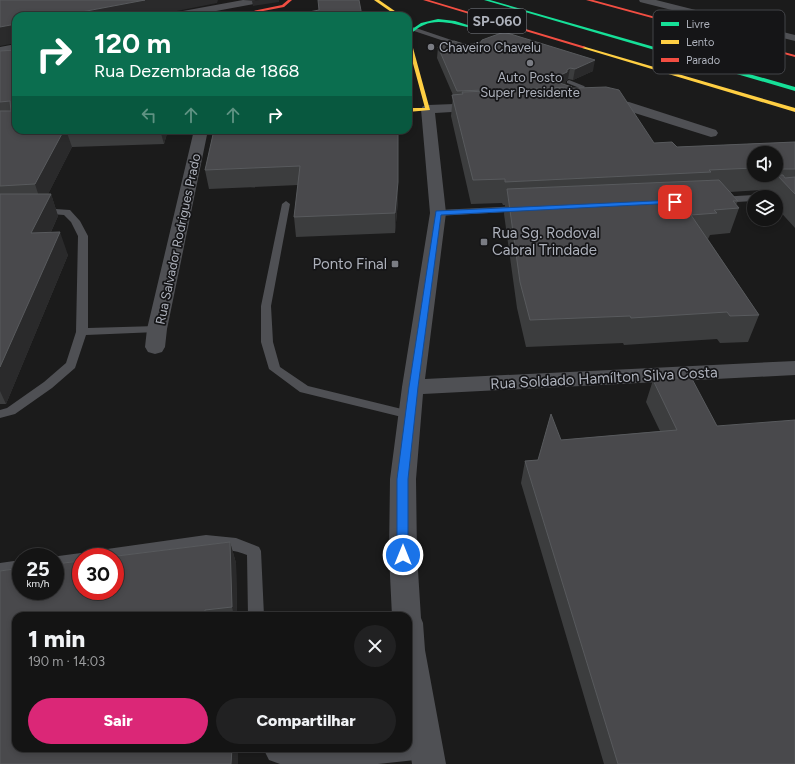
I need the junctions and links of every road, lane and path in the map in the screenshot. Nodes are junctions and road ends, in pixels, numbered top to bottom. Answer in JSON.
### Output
{"nodes":[{"id":1,"x":256,"y":0,"type":"edge"},
{"id":2,"x":290,"y":0,"type":"edge"},
{"id":3,"x":376,"y":0,"type":"edge"},
{"id":4,"x":425,"y":0,"type":"edge"},
{"id":5,"x":486,"y":0,"type":"edge"},
{"id":6,"x":588,"y":0,"type":"edge"},
{"id":7,"x":644,"y":0,"type":"edge"},
{"id":8,"x":684,"y":10,"type":"edge"},
{"id":9,"x":193,"y":12,"type":"edge"},
{"id":10,"x":235,"y":12,"type":"edge"},
{"id":11,"x":251,"y":12,"type":"edge"},
{"id":12,"x":396,"y":12,"type":"edge"},
{"id":13,"x":653,"y":18,"type":"edge"},
{"id":14,"x":785,"y":26,"type":"edge"},
{"id":15,"x":795,"y":26,"type":"edge"},
{"id":16,"x":479,"y":28,"type":"dead end"},
{"id":17,"x":412,"y":31,"type":"edge"},
{"id":18,"x":412,"y":34,"type":"edge"},
{"id":19,"x":785,"y":35,"type":"edge"},
{"id":20,"x":516,"y":37,"type":"edge"},
{"id":21,"x":795,"y":38,"type":"edge"},
{"id":22,"x":412,"y":41,"type":"edge"},
{"id":23,"x":570,"y":42,"type":"junction"},
{"id":24,"x":12,"y":48,"type":"edge"},
{"id":25,"x":653,"y":48,"type":"edge"},
{"id":26,"x":0,"y":50,"type":"edge"},
{"id":27,"x":473,"y":50,"type":"edge"},
{"id":28,"x":785,"y":53,"type":"edge"},
{"id":29,"x":795,"y":56,"type":"edge"},
{"id":30,"x":653,"y":67,"type":"edge"},
{"id":31,"x":676,"y":74,"type":"edge"},
{"id":32,"x":743,"y":74,"type":"edge"},
{"id":33,"x":569,"y":82,"type":"edge"},
{"id":34,"x":582,"y":87,"type":"edge"},
{"id":35,"x":795,"y":89,"type":"edge"},
{"id":36,"x":585,"y":102,"type":"edge"},
{"id":37,"x":494,"y":106,"type":"edge"},
{"id":38,"x":428,"y":109,"type":"junction"},
{"id":39,"x":412,"y":110,"type":"edge"},
{"id":40,"x":795,"y":110,"type":"edge"},
{"id":41,"x":711,"y":133,"type":"dead end"},
{"id":42,"x":200,"y":134,"type":"edge"},
{"id":43,"x":747,"y":198,"type":"edge"},
{"id":44,"x":707,"y":200,"type":"edge"},
{"id":45,"x":286,"y":204,"type":"dead end"},
{"id":46,"x":533,"y":208,"type":"edge"},
{"id":47,"x":30,"y":211,"type":"edge"},
{"id":48,"x":438,"y":213,"type":"junction"},
{"id":49,"x":157,"y":330,"type":"junction"},
{"id":50,"x":82,"y":332,"type":"junction"},
{"id":51,"x":155,"y":347,"type":"dead end"},
{"id":52,"x":795,"y":368,"type":"edge"},
{"id":53,"x":413,"y":387,"type":"junction"},
{"id":54,"x":0,"y":414,"type":"edge"},
{"id":55,"x":410,"y":415,"type":"junction"},
{"id":56,"x":124,"y":553,"type":"edge"},
{"id":57,"x":12,"y":568,"type":"edge"},
{"id":58,"x":0,"y":570,"type":"edge"},
{"id":59,"x":256,"y":612,"type":"edge"},
{"id":60,"x":408,"y":612,"type":"edge"},
{"id":61,"x":412,"y":662,"type":"edge"},
{"id":62,"x":274,"y":752,"type":"edge"},
{"id":63,"x":428,"y":757,"type":"edge"}],
"edges":[{"from":1,"to":9,"type":"street"},
{"from":1,"to":10,"type":"main road"},
{"from":2,"to":11,"type":"main road"},
{"from":3,"to":12,"type":"main road"},
{"from":4,"to":23,"type":"main road","number":"SP-060"},
{"from":5,"to":25,"type":"main road","number":"SP-060"},
{"from":6,"to":13,"type":"main road"},
{"from":7,"to":8,"type":"street"},
{"from":14,"to":15,"type":"street"},
{"from":16,"to":17,"type":"main road"},
{"from":18,"to":27,"type":"lane"},
{"from":19,"to":21,"type":"street"},
{"from":20,"to":23,"type":"main road"},
{"from":22,"to":38,"type":"main road"},
{"from":23,"to":30,"type":"main road","number":"SP-060"},
{"from":24,"to":26,"type":"street"},
{"from":28,"to":29,"type":"main road"},
{"from":31,"to":40,"type":"main road","number":"SP-060"},
{"from":32,"to":35,"type":"main road","number":"SP-060"},
{"from":33,"to":34,"type":"lane"},
{"from":36,"to":41,"type":"street"},
{"from":37,"to":38,"type":"street"},
{"from":38,"to":39,"type":"main road"},
{"from":38,"to":48,"type":"street"},
{"from":42,"to":49,"type":"street","name":"Rua Salvador Rodrigues Prado"},
{"from":43,"to":44,"type":"lane"},
{"from":45,"to":55,"type":"lane"},
{"from":46,"to":48,"type":"lane"},
{"from":47,"to":50,"type":"lane"},
{"from":48,"to":53,"type":"street"},
{"from":49,"to":50,"type":"lane"},
{"from":49,"to":51,"type":"street","name":"Rua Salvador Rodrigues Prado"},
{"from":50,"to":54,"type":"lane"},
{"from":52,"to":53,"type":"street","name":"Rua Soldado Hamílton Silva Costa"},
{"from":53,"to":55,"type":"street"},
{"from":55,"to":60,"type":"street"},
{"from":56,"to":59,"type":"lane"},
{"from":57,"to":58,"type":"lane"},
{"from":61,"to":63,"type":"street"},
{"from":62,"to":63,"type":"lane"}]}
